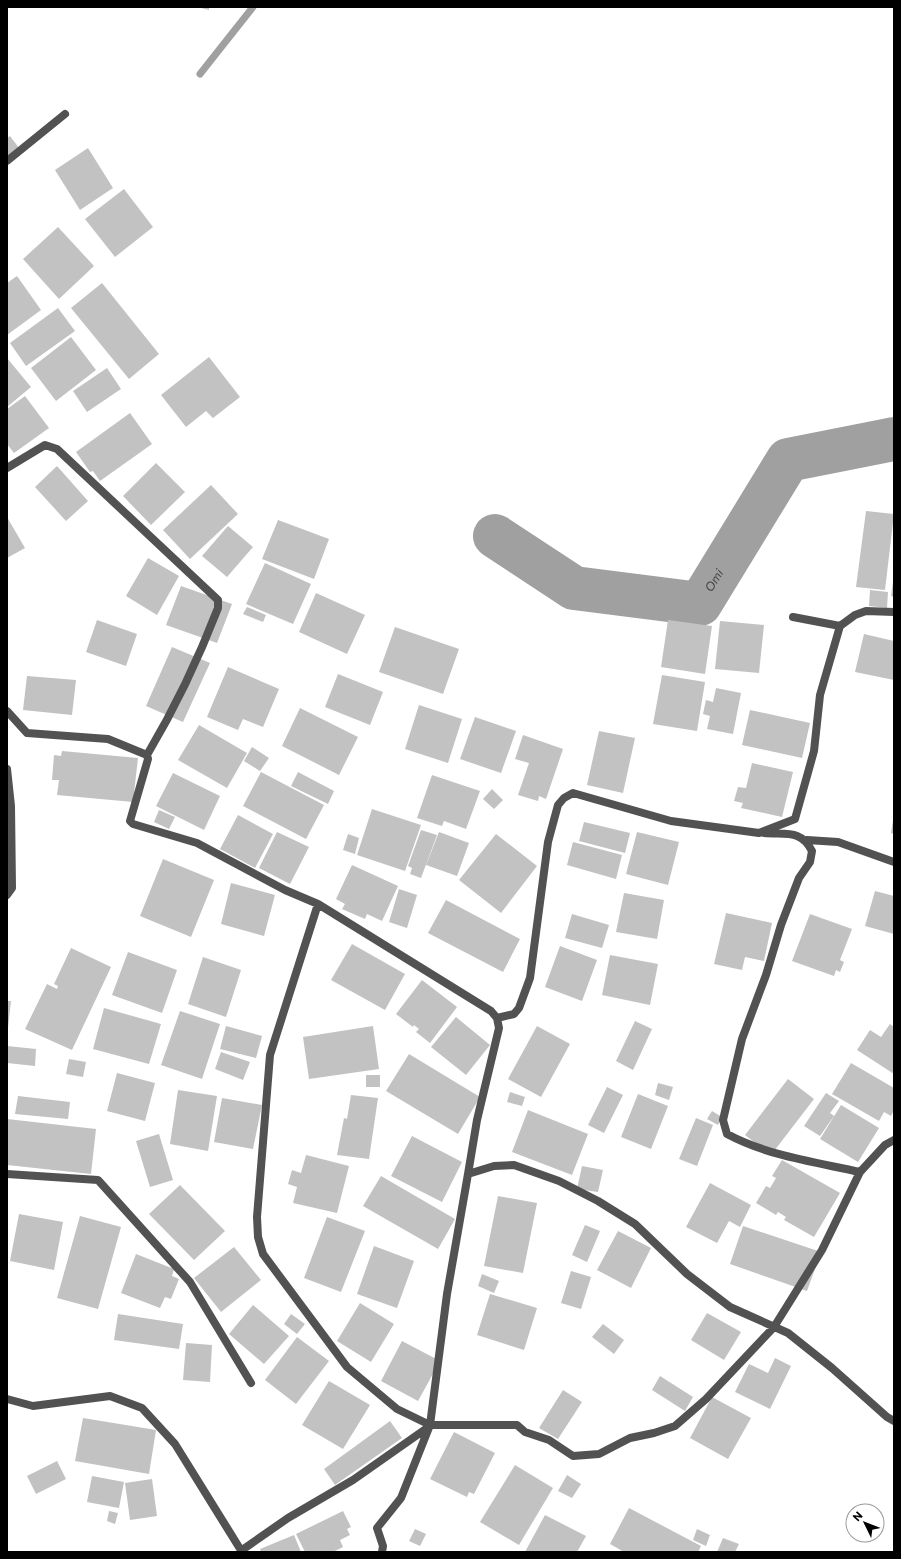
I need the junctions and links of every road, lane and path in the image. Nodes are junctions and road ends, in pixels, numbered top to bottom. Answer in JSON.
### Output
{"nodes":[{"id":1,"x":65,"y":114,"type":"dead end"},
{"id":2,"x":7,"y":161,"type":"edge"},
{"id":3,"x":7,"y":468,"type":"edge"},
{"id":4,"x":894,"y":612,"type":"edge"},
{"id":5,"x":793,"y":617,"type":"dead end"},
{"id":6,"x":840,"y":626,"type":"junction"},
{"id":7,"x":7,"y":711,"type":"edge"},
{"id":8,"x":147,"y":755,"type":"junction"},
{"id":9,"x":7,"y":769,"type":"edge"},
{"id":10,"x":759,"y":833,"type":"junction"},
{"id":11,"x":807,"y":840,"type":"junction"},
{"id":12,"x":894,"y":862,"type":"edge"},
{"id":13,"x":7,"y":896,"type":"edge"},
{"id":14,"x":318,"y":904,"type":"junction"},
{"id":15,"x":497,"y":1018,"type":"junction"},
{"id":16,"x":894,"y":1140,"type":"edge"},
{"id":17,"x":860,"y":1172,"type":"junction"},
{"id":18,"x":7,"y":1174,"type":"edge"},
{"id":19,"x":468,"y":1174,"type":"junction"},
{"id":20,"x":774,"y":1327,"type":"junction"},
{"id":21,"x":251,"y":1383,"type":"dead end"},
{"id":22,"x":7,"y":1398,"type":"edge"},
{"id":23,"x":894,"y":1421,"type":"edge"},
{"id":24,"x":430,"y":1425,"type":"junction"},
{"id":25,"x":242,"y":1551,"type":"edge"},
{"id":26,"x":382,"y":1552,"type":"edge"}],
"edges":[{"from":1,"to":2,"type":"street"},
{"from":3,"to":8,"type":"street"},
{"from":4,"to":6,"type":"street"},
{"from":5,"to":6,"type":"street"},
{"from":6,"to":10,"type":"street"},
{"from":7,"to":8,"type":"street"},
{"from":8,"to":14,"type":"street"},
{"from":9,"to":13,"type":"street"},
{"from":10,"to":11,"type":"street"},
{"from":10,"to":15,"type":"street"},
{"from":11,"to":12,"type":"street"},
{"from":11,"to":17,"type":"street"},
{"from":14,"to":15,"type":"street"},
{"from":14,"to":24,"type":"street"},
{"from":15,"to":19,"type":"street"},
{"from":16,"to":17,"type":"street"},
{"from":17,"to":20,"type":"street"},
{"from":18,"to":21,"type":"street"},
{"from":19,"to":20,"type":"street"},
{"from":19,"to":24,"type":"street"},
{"from":20,"to":23,"type":"street"},
{"from":20,"to":24,"type":"street"},
{"from":22,"to":25,"type":"street"},
{"from":24,"to":25,"type":"street"},
{"from":24,"to":26,"type":"street"}]}
